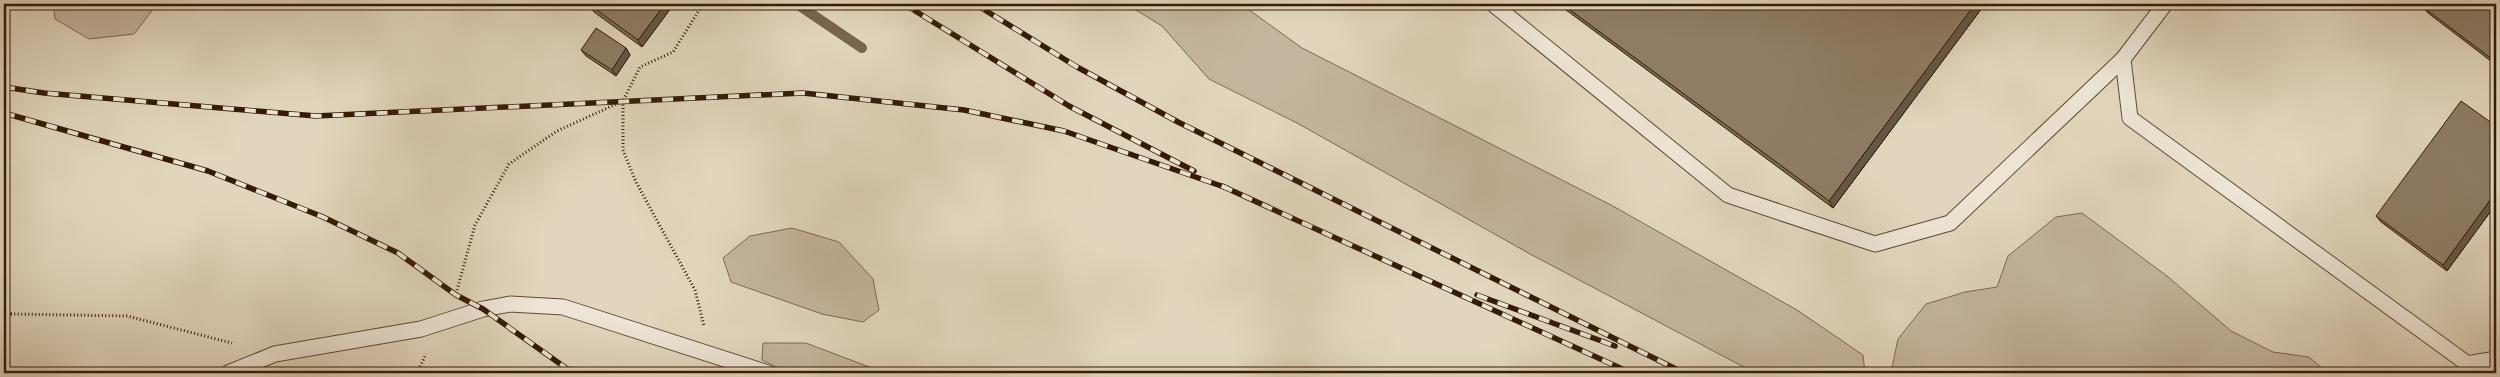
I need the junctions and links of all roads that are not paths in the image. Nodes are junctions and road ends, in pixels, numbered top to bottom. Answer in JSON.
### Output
{"nodes":[{"id":1,"x":1492,"y":4,"type":"edge"},
{"id":2,"x":2165,"y":4,"type":"edge"},
{"id":3,"x":2123,"y":59,"type":"junction"},
{"id":4,"x":2496,"y":359,"type":"edge"},
{"id":5,"x":2467,"y":364,"type":"junction"},
{"id":6,"x":228,"y":373,"type":"edge"},
{"id":7,"x":768,"y":373,"type":"edge"},
{"id":8,"x":2480,"y":373,"type":"edge"}],
"edges":[{"from":1,"to":3,"type":"lane"},
{"from":2,"to":3,"type":"lane"},
{"from":3,"to":5,"type":"lane"},
{"from":4,"to":5,"type":"lane"},
{"from":5,"to":8,"type":"lane"},
{"from":6,"to":7,"type":"lane"}]}
